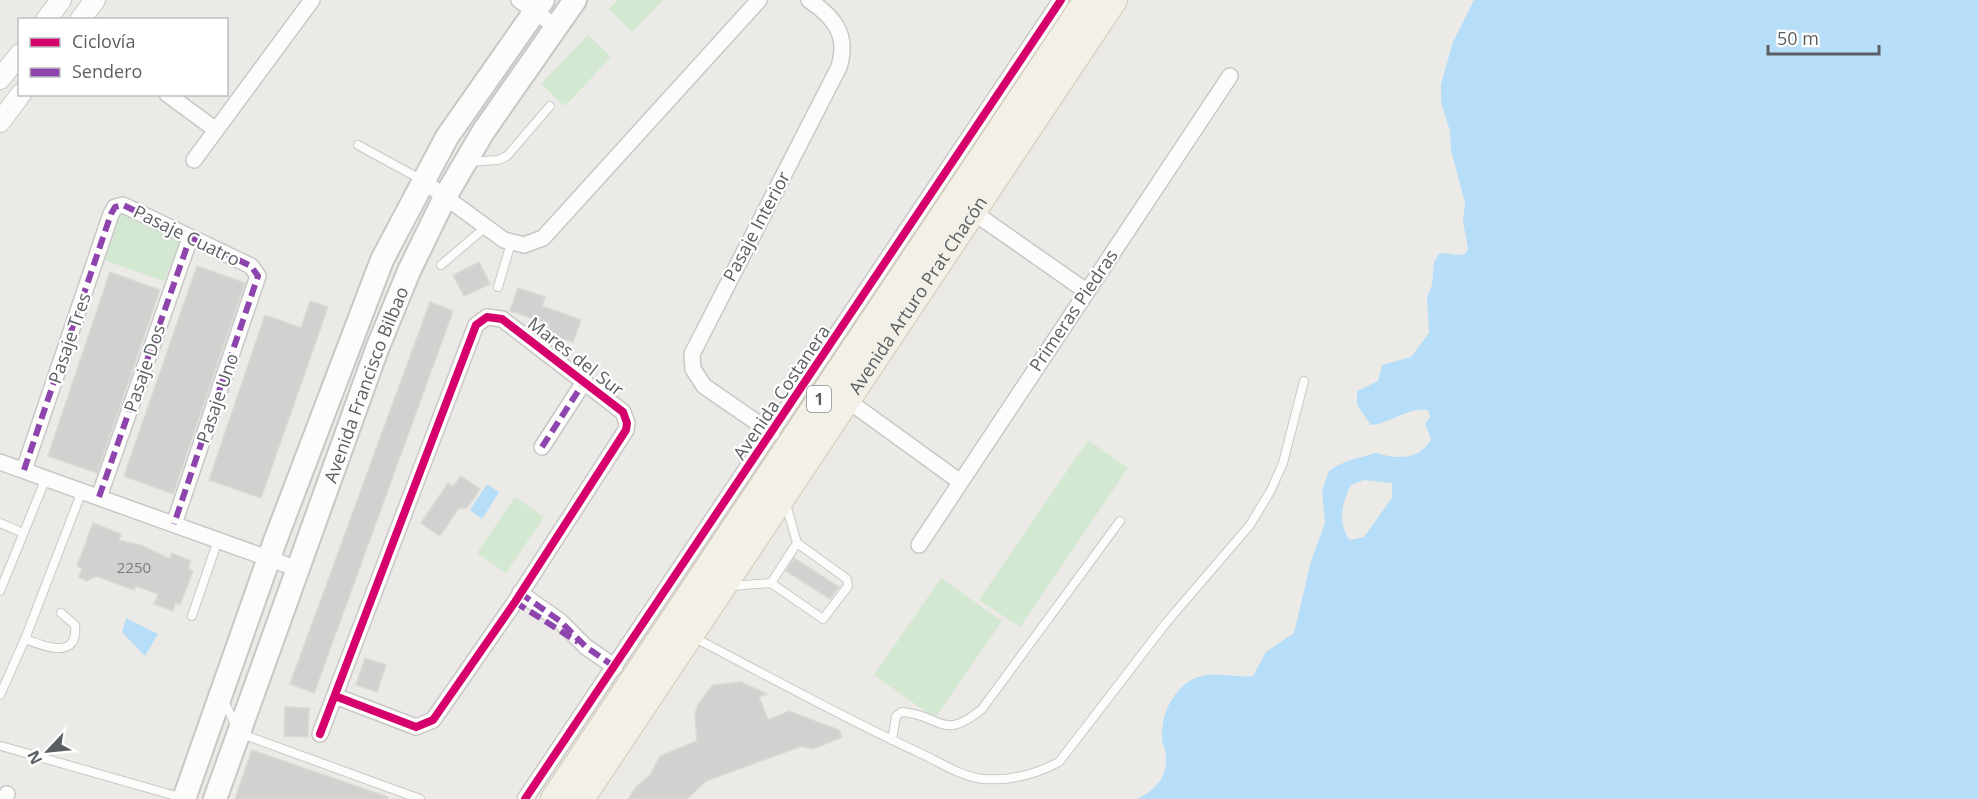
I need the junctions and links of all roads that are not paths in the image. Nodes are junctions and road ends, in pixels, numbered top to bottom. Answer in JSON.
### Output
{"nodes":[{"id":1,"x":61,"y":0,"type":"edge"},
{"id":2,"x":95,"y":0,"type":"edge"},
{"id":3,"x":312,"y":0,"type":"edge"},
{"id":4,"x":575,"y":0,"type":"edge"},
{"id":5,"x":759,"y":0,"type":"edge"},
{"id":6,"x":809,"y":0,"type":"edge"},
{"id":7,"x":1061,"y":0,"type":"edge"},
{"id":8,"x":1087,"y":0,"type":"edge"},
{"id":9,"x":1113,"y":1,"type":"edge"},
{"id":10,"x":532,"y":4,"type":"edge"},
{"id":11,"x":48,"y":18,"type":"edge"},
{"id":12,"x":82,"y":18,"type":"edge"},
{"id":13,"x":556,"y":27,"type":"junction"},
{"id":14,"x":18,"y":57,"type":"edge"},
{"id":15,"x":1230,"y":76,"type":"dead end"},
{"id":16,"x":0,"y":80,"type":"edge"},
{"id":17,"x":170,"y":96,"type":"edge"},
{"id":18,"x":11,"y":100,"type":"edge"},
{"id":19,"x":550,"y":106,"type":"dead end"},
{"id":20,"x":0,"y":122,"type":"edge"},
{"id":21,"x":216,"y":130,"type":"junction"},
{"id":22,"x":358,"y":145,"type":"dead end"},
{"id":23,"x":194,"y":160,"type":"dead end"},
{"id":24,"x":464,"y":163,"type":"junction"},
{"id":25,"x":422,"y":180,"type":"junction"},
{"id":26,"x":446,"y":195,"type":"junction"},
{"id":27,"x":116,"y":207,"type":"joint"},
{"id":28,"x":973,"y":212,"type":"junction"},
{"id":29,"x":486,"y":226,"type":"junction"},
{"id":30,"x":190,"y":238,"type":"junction"},
{"id":31,"x":511,"y":243,"type":"junction"},
{"id":32,"x":441,"y":265,"type":"dead end"},
{"id":33,"x":257,"y":272,"type":"joint"},
{"id":34,"x":498,"y":286,"type":"dead end"},
{"id":35,"x":1086,"y":291,"type":"junction"},
{"id":36,"x":1304,"y":381,"type":"dead end"},
{"id":37,"x":584,"y":382,"type":"junction"},
{"id":38,"x":847,"y":400,"type":"junction"},
{"id":39,"x":772,"y":433,"type":"junction"},
{"id":40,"x":542,"y":447,"type":"dead end"},
{"id":41,"x":0,"y":462,"type":"edge"},
{"id":42,"x":24,"y":470,"type":"junction"},
{"id":43,"x":46,"y":478,"type":"junction"},
{"id":44,"x":959,"y":481,"type":"junction"},
{"id":45,"x":82,"y":491,"type":"junction"},
{"id":46,"x":784,"y":494,"type":"junction"},
{"id":47,"x":99,"y":497,"type":"junction"},
{"id":48,"x":1120,"y":521,"type":"dead end"},
{"id":49,"x":0,"y":523,"type":"edge"},
{"id":50,"x":174,"y":524,"type":"junction"},
{"id":51,"x":23,"y":532,"type":"junction"},
{"id":52,"x":218,"y":540,"type":"junction"},
{"id":53,"x":797,"y":543,"type":"junction"},
{"id":54,"x":918,"y":545,"type":"dead end"},
{"id":55,"x":269,"y":558,"type":"junction"},
{"id":56,"x":298,"y":569,"type":"junction"},
{"id":57,"x":771,"y":582,"type":"junction"},
{"id":58,"x":724,"y":587,"type":"junction"},
{"id":59,"x":0,"y":591,"type":"edge"},
{"id":60,"x":518,"y":598,"type":"junction"},
{"id":61,"x":61,"y":613,"type":"dead end"},
{"id":62,"x":192,"y":616,"type":"dead end"},
{"id":63,"x":690,"y":635,"type":"junction"},
{"id":64,"x":25,"y":639,"type":"junction"},
{"id":65,"x":615,"y":667,"type":"junction"},
{"id":66,"x":224,"y":687,"type":"junction"},
{"id":67,"x":0,"y":695,"type":"edge"},
{"id":68,"x":335,"y":696,"type":"junction"},
{"id":69,"x":239,"y":733,"type":"junction"},
{"id":70,"x":320,"y":734,"type":"dead end"},
{"id":71,"x":891,"y":740,"type":"junction"},
{"id":72,"x":1,"y":746,"type":"edge"},
{"id":73,"x":184,"y":799,"type":"edge"},
{"id":74,"x":215,"y":799,"type":"edge"},
{"id":75,"x":420,"y":799,"type":"edge"},
{"id":76,"x":525,"y":799,"type":"edge"},
{"id":77,"x":554,"y":799,"type":"edge"},
{"id":78,"x":581,"y":799,"type":"edge"}],
"edges":[{"from":1,"to":11,"type":"street"},
{"from":2,"to":12,"type":"street"},
{"from":3,"to":21,"type":"street"},
{"from":4,"to":13,"type":"main road","name":"Avenida Francisco Bilbao"},
{"from":5,"to":31,"type":"street"},
{"from":6,"to":39,"type":"street","name":"Pasaje Interior"},
{"from":7,"to":39,"type":"street","name":"Avenida Costanera"},
{"from":8,"to":77,"type":"main road","name":"Avenida Arturo Prat Chacón","number":"1"},
{"from":9,"to":28,"type":"main road","name":"Avenida Arturo Prat Chacón","number":"1"},
{"from":10,"to":13,"type":"street"},
{"from":10,"to":25,"type":"main road","name":"Avenida Francisco Bilbao"},
{"from":13,"to":24,"type":"main road","name":"Avenida Francisco Bilbao"},
{"from":14,"to":16,"type":"street"},
{"from":15,"to":35,"type":"street","name":"Primeras Piedras"},
{"from":17,"to":21,"type":"street"},
{"from":18,"to":20,"type":"street"},
{"from":19,"to":24,"type":"lane"},
{"from":21,"to":23,"type":"street"},
{"from":22,"to":25,"type":"lane"},
{"from":24,"to":26,"type":"main road","name":"Avenida Francisco Bilbao"},
{"from":25,"to":26,"type":"street"},
{"from":25,"to":55,"type":"main road","name":"Avenida Francisco Bilbao"},
{"from":26,"to":29,"type":"street"},
{"from":26,"to":56,"type":"main road","name":"Avenida Francisco Bilbao"},
{"from":27,"to":30,"type":"street","name":"Pasaje Cuatro"},
{"from":27,"to":42,"type":"street","name":"Pasaje Tres"},
{"from":28,"to":35,"type":"street"},
{"from":28,"to":38,"type":"main road","name":"Avenida Arturo Prat Chacón","number":"1"},
{"from":29,"to":31,"type":"street"},
{"from":29,"to":32,"type":"lane"},
{"from":30,"to":33,"type":"street","name":"Pasaje Cuatro"},
{"from":30,"to":47,"type":"street","name":"Pasaje Dos"},
{"from":31,"to":34,"type":"lane"},
{"from":33,"to":50,"type":"street","name":"Pasaje Uno"},
{"from":35,"to":44,"type":"street","name":"Primeras Piedras"},
{"from":36,"to":71,"type":"lane"},
{"from":37,"to":40,"type":"street","name":"Mares del Sur"},
{"from":37,"to":60,"type":"street","name":"Mares del Sur"},
{"from":37,"to":68,"type":"street","name":"Mares del Sur"},
{"from":38,"to":44,"type":"street"},
{"from":38,"to":46,"type":"main road","name":"Avenida Arturo Prat Chacón","number":"1"},
{"from":39,"to":65,"type":"street","name":"Avenida Costanera"},
{"from":41,"to":42,"type":"street"},
{"from":42,"to":43,"type":"street"},
{"from":43,"to":45,"type":"street"},
{"from":43,"to":51,"type":"lane"},
{"from":44,"to":54,"type":"street","name":"Primeras Piedras"},
{"from":45,"to":47,"type":"street"},
{"from":45,"to":64,"type":"lane"},
{"from":46,"to":53,"type":"lane"},
{"from":46,"to":58,"type":"main road","name":"Avenida Arturo Prat Chacón","number":"1"},
{"from":47,"to":50,"type":"street"},
{"from":48,"to":71,"type":"lane"},
{"from":49,"to":51,"type":"lane"},
{"from":50,"to":52,"type":"street"},
{"from":51,"to":59,"type":"lane"},
{"from":52,"to":55,"type":"street"},
{"from":52,"to":62,"type":"lane"},
{"from":53,"to":57,"type":"lane"},
{"from":53,"to":57,"type":"lane"},
{"from":55,"to":56,"type":"street"},
{"from":55,"to":66,"type":"main road","name":"Avenida Francisco Bilbao"},
{"from":56,"to":69,"type":"main road","name":"Avenida Francisco Bilbao"},
{"from":57,"to":58,"type":"lane"},
{"from":58,"to":63,"type":"main road","name":"Avenida Arturo Prat Chacón","number":"1"},
{"from":60,"to":65,"type":"street"},
{"from":60,"to":68,"type":"street","name":"Mares del Sur"},
{"from":61,"to":64,"type":"lane"},
{"from":63,"to":71,"type":"lane"},
{"from":63,"to":78,"type":"main road","name":"Avenida Arturo Prat Chacón","number":"1"},
{"from":64,"to":67,"type":"lane"},
{"from":65,"to":76,"type":"street","name":"Avenida Costanera"},
{"from":66,"to":69,"type":"lane"},
{"from":66,"to":73,"type":"main road","name":"Avenida Francisco Bilbao"},
{"from":68,"to":70,"type":"street","name":"Mares del Sur"},
{"from":69,"to":74,"type":"main road","name":"Avenida Francisco Bilbao"},
{"from":69,"to":75,"type":"lane"},
{"from":72,"to":73,"type":"lane"}]}
